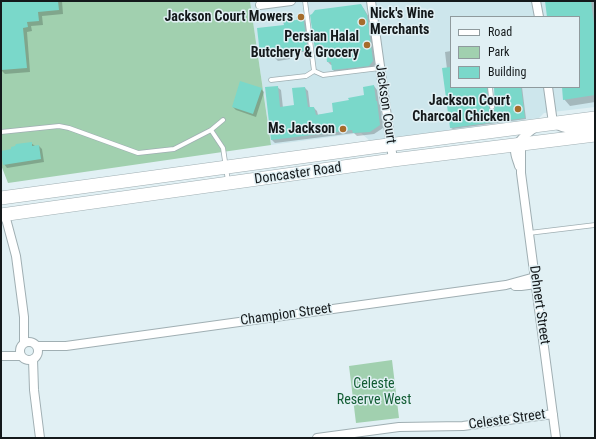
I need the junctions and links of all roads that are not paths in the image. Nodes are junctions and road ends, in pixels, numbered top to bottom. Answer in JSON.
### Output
{"nodes":[{"id":1,"x":291,"y":1,"type":"edge"},
{"id":2,"x":306,"y":1,"type":"edge"},
{"id":3,"x":371,"y":1,"type":"edge"},
{"id":4,"x":536,"y":1,"type":"edge"},
{"id":5,"x":260,"y":5,"type":"dead end"},
{"id":6,"x":539,"y":16,"type":"edge"},
{"id":7,"x":380,"y":68,"type":"junction"},
{"id":8,"x":314,"y":71,"type":"junction"},
{"id":9,"x":271,"y":80,"type":"dead end"},
{"id":10,"x":490,"y":88,"type":"edge"},
{"id":11,"x":548,"y":88,"type":"edge"},
{"id":12,"x":492,"y":107,"type":"dead end"},
{"id":13,"x":595,"y":118,"type":"edge"},
{"id":14,"x":223,"y":120,"type":"dead end"},
{"id":15,"x":553,"y":123,"type":"junction"},
{"id":16,"x":538,"y":125,"type":"junction"},
{"id":17,"x":595,"y":127,"type":"edge"},
{"id":18,"x":211,"y":130,"type":"junction"},
{"id":19,"x":1,"y":132,"type":"edge"},
{"id":20,"x":595,"y":134,"type":"edge"},
{"id":21,"x":391,"y":144,"type":"junction"},
{"id":22,"x":519,"y":144,"type":"junction"},
{"id":23,"x":393,"y":160,"type":"junction"},
{"id":24,"x":226,"y":167,"type":"junction"},
{"id":25,"x":228,"y":184,"type":"junction"},
{"id":26,"x":2,"y":205,"type":"edge"},
{"id":27,"x":595,"y":225,"type":"edge"},
{"id":28,"x":529,"y":233,"type":"junction"},
{"id":29,"x":536,"y":281,"type":"junction"},
{"id":30,"x":29,"y":351,"type":"junction"},
{"id":31,"x":1,"y":355,"type":"edge"},
{"id":32,"x":553,"y":414,"type":"junction"},
{"id":33,"x":40,"y":438,"type":"edge"},
{"id":34,"x":317,"y":438,"type":"edge"},
{"id":35,"x":556,"y":438,"type":"edge"}],
"edges":[{"from":1,"to":5,"type":"street"},
{"from":2,"to":8,"type":"lane"},
{"from":3,"to":7,"type":"street","name":"Jackson Court"},
{"from":4,"to":6,"type":"street"},
{"from":7,"to":8,"type":"lane"},
{"from":7,"to":21,"type":"street","name":"Jackson Court"},
{"from":8,"to":9,"type":"lane"},
{"from":10,"to":12,"type":"lane"},
{"from":11,"to":15,"type":"street"},
{"from":13,"to":15,"type":"main road","name":"Doncaster Road"},
{"from":14,"to":18,"type":"lane"},
{"from":15,"to":16,"type":"main road","name":"Doncaster Road"},
{"from":15,"to":17,"type":"street"},
{"from":16,"to":21,"type":"main road","name":"Doncaster Road"},
{"from":16,"to":22,"type":"street"},
{"from":18,"to":19,"type":"lane"},
{"from":18,"to":24,"type":"lane"},
{"from":20,"to":22,"type":"main road","name":"Doncaster Road"},
{"from":21,"to":23,"type":"street","name":"Jackson Court"},
{"from":21,"to":24,"type":"main road","name":"Doncaster Road"},
{"from":22,"to":23,"type":"main road","name":"Doncaster Road"},
{"from":22,"to":28,"type":"street","name":"Dehnert Street"},
{"from":23,"to":25,"type":"main road","name":"Doncaster Road"},
{"from":24,"to":25,"type":"lane"},
{"from":24,"to":26,"type":"main road","name":"Doncaster Road"},
{"from":25,"to":26,"type":"main road","name":"Doncaster Road"},
{"from":26,"to":30,"type":"street"},
{"from":27,"to":28,"type":"lane"},
{"from":28,"to":29,"type":"street","name":"Dehnert Street"},
{"from":29,"to":30,"type":"street","name":"Champion Street"},
{"from":29,"to":32,"type":"street","name":"Dehnert Street"},
{"from":30,"to":31,"type":"street","name":"Champion Street"},
{"from":30,"to":33,"type":"street"},
{"from":32,"to":34,"type":"street","name":"Celeste Street"},
{"from":32,"to":35,"type":"street","name":"Dehnert Street"}]}
